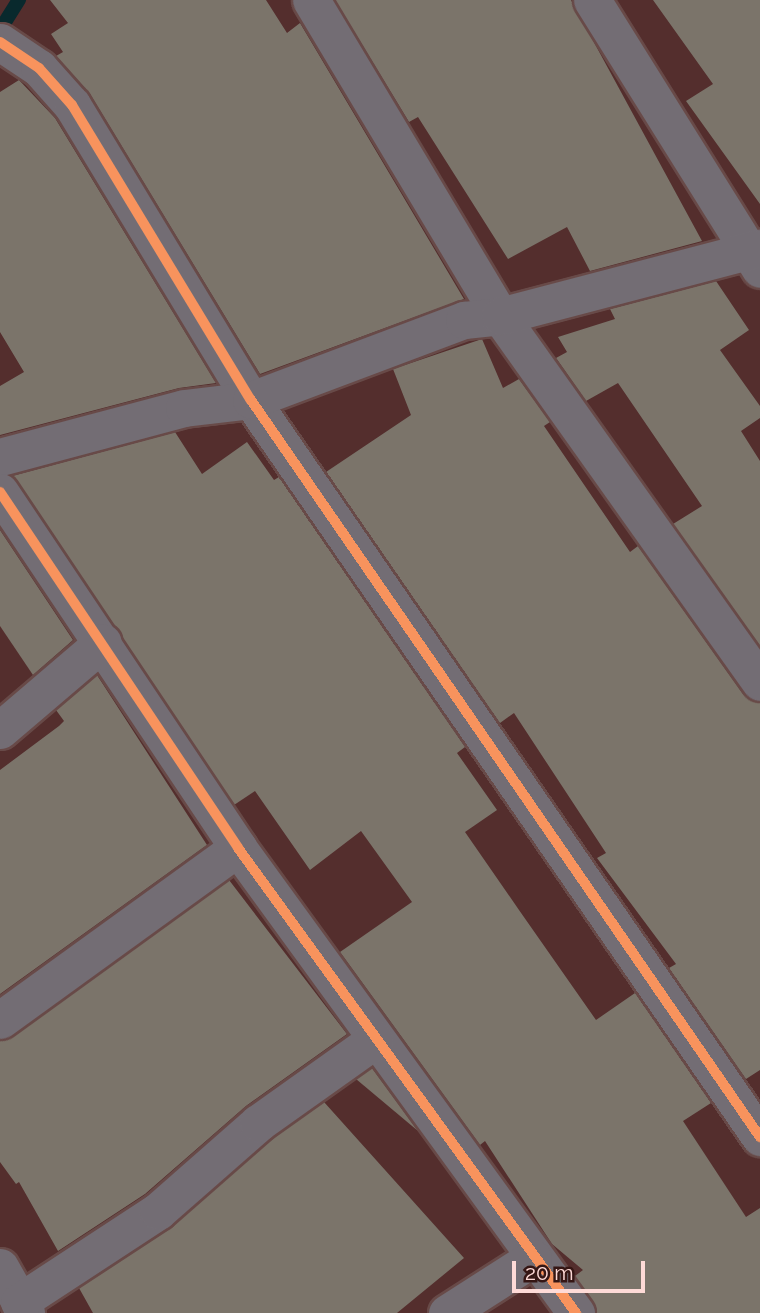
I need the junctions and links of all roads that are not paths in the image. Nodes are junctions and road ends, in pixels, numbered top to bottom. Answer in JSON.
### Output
{"nodes":[{"id":1,"x":310,"y":0,"type":"edge"},
{"id":2,"x":592,"y":0,"type":"edge"},
{"id":3,"x":1,"y":42,"type":"edge"},
{"id":4,"x":756,"y":256,"type":"edge"},
{"id":5,"x":500,"y":316,"type":"junction"},
{"id":6,"x":251,"y":400,"type":"junction"},
{"id":7,"x":0,"y":457,"type":"edge"},
{"id":8,"x":0,"y":492,"type":"edge"},
{"id":9,"x":103,"y":642,"type":"junction"},
{"id":10,"x":760,"y":682,"type":"edge"},
{"id":11,"x":0,"y":730,"type":"edge"},
{"id":12,"x":239,"y":848,"type":"junction"},
{"id":13,"x":0,"y":1020,"type":"edge"},
{"id":14,"x":375,"y":1040,"type":"junction"},
{"id":15,"x":760,"y":1137,"type":"edge"},
{"id":16,"x":533,"y":1258,"type":"junction"},
{"id":17,"x":0,"y":1267,"type":"edge"},
{"id":18,"x":23,"y":1308,"type":"edge"},
{"id":19,"x":447,"y":1313,"type":"edge"},
{"id":20,"x":576,"y":1313,"type":"edge"}],
"edges":[{"from":1,"to":5,"type":"street"},
{"from":2,"to":4,"type":"street"},
{"from":3,"to":6,"type":"street"},
{"from":4,"to":5,"type":"street"},
{"from":5,"to":6,"type":"street"},
{"from":5,"to":10,"type":"street"},
{"from":6,"to":7,"type":"street"},
{"from":6,"to":15,"type":"street"},
{"from":8,"to":9,"type":"street"},
{"from":9,"to":11,"type":"street"},
{"from":9,"to":12,"type":"street"},
{"from":12,"to":13,"type":"street"},
{"from":12,"to":14,"type":"street"},
{"from":14,"to":16,"type":"street"},
{"from":14,"to":18,"type":"street"},
{"from":16,"to":19,"type":"street"},
{"from":16,"to":20,"type":"street"},
{"from":17,"to":18,"type":"street"}]}
